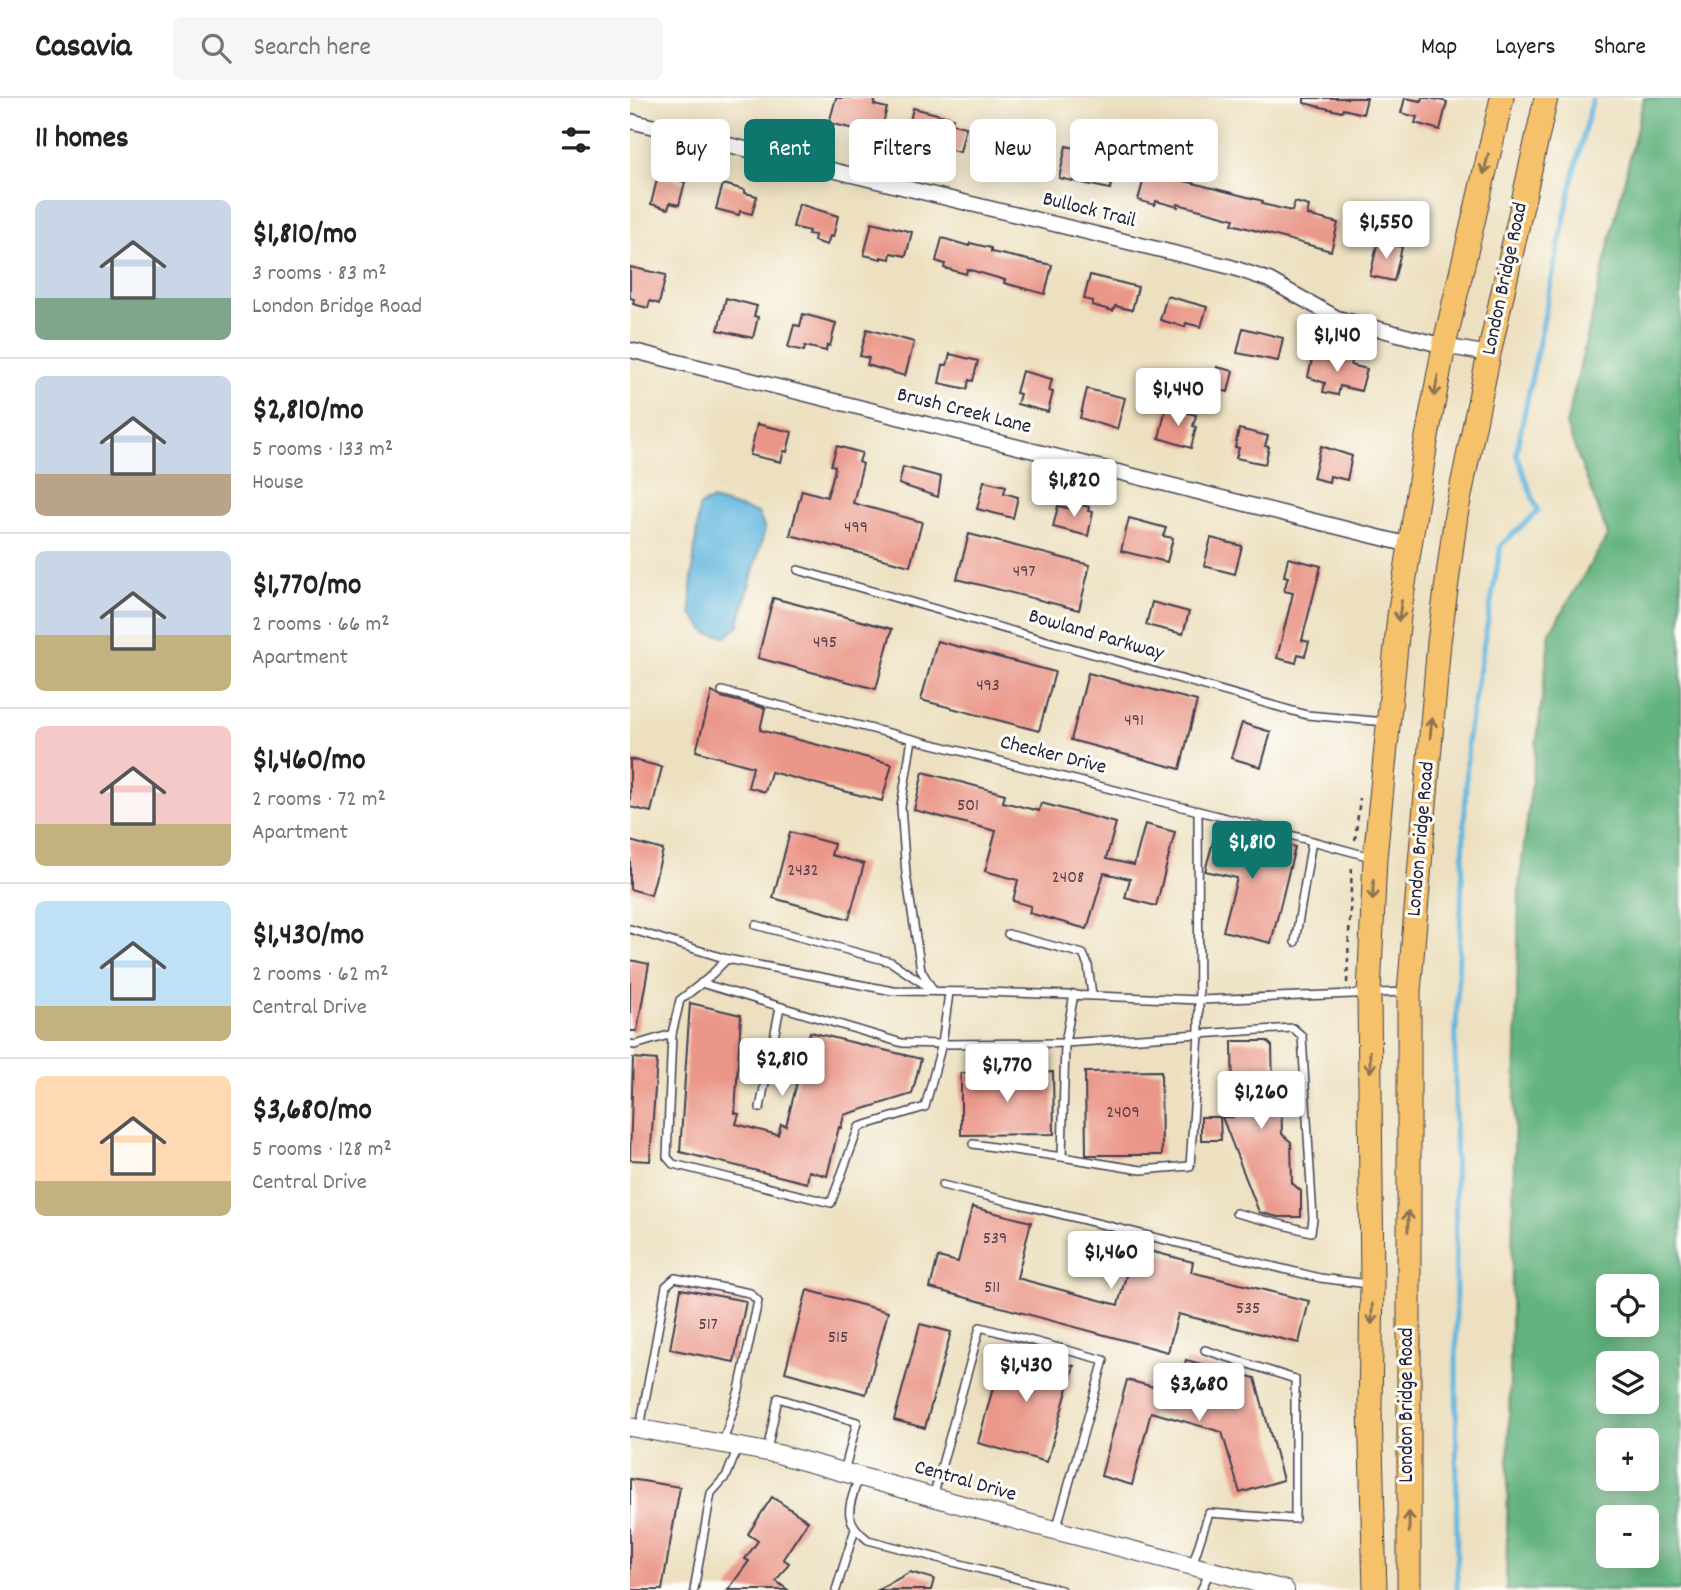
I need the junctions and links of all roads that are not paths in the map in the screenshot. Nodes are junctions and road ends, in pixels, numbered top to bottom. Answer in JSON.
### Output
{"nodes":[{"id":1,"x":1502,"y":98,"type":"edge"},
{"id":2,"x":1546,"y":98,"type":"edge"},
{"id":3,"x":630,"y":121,"type":"edge"},
{"id":4,"x":1444,"y":346,"type":"junction"},
{"id":5,"x":630,"y":350,"type":"edge"},
{"id":6,"x":1489,"y":354,"type":"junction"},
{"id":7,"x":1410,"y":545,"type":"junction"},
{"id":8,"x":798,"y":570,"type":"dead end"},
{"id":9,"x":722,"y":691,"type":"dead end"},
{"id":10,"x":1387,"y":722,"type":"junction"},
{"id":11,"x":912,"y":739,"type":"junction"},
{"id":12,"x":1198,"y":811,"type":"junction"},
{"id":13,"x":1312,"y":841,"type":"junction"},
{"id":14,"x":1375,"y":858,"type":"junction"},
{"id":15,"x":757,"y":925,"type":"dead end"},
{"id":16,"x":630,"y":929,"type":"edge"},
{"id":17,"x":1008,"y":934,"type":"dead end"},
{"id":18,"x":1295,"y":942,"type":"dead end"},
{"id":19,"x":727,"y":959,"type":"junction"},
{"id":20,"x":701,"y":983,"type":"junction"},
{"id":21,"x":933,"y":990,"type":"junction"},
{"id":22,"x":1409,"y":992,"type":"junction"},
{"id":23,"x":949,"y":993,"type":"junction"},
{"id":24,"x":1074,"y":994,"type":"junction"},
{"id":25,"x":1369,"y":994,"type":"junction"},
{"id":26,"x":1092,"y":995,"type":"junction"},
{"id":27,"x":1200,"y":1000,"type":"junction"},
{"id":28,"x":780,"y":1007,"type":"junction"},
{"id":29,"x":672,"y":1034,"type":"junction"},
{"id":30,"x":1199,"y":1034,"type":"junction"},
{"id":31,"x":1065,"y":1043,"type":"junction"},
{"id":32,"x":630,"y":1044,"type":"edge"},
{"id":33,"x":943,"y":1044,"type":"junction"},
{"id":34,"x":760,"y":1108,"type":"dead end"},
{"id":35,"x":972,"y":1144,"type":"dead end"},
{"id":36,"x":1062,"y":1157,"type":"junction"},
{"id":37,"x":942,"y":1185,"type":"dead end"},
{"id":38,"x":1236,"y":1213,"type":"dead end"},
{"id":39,"x":1372,"y":1284,"type":"junction"},
{"id":40,"x":1205,"y":1350,"type":"dead end"},
{"id":41,"x":635,"y":1428,"type":"edge"},
{"id":42,"x":730,"y":1446,"type":"junction"},
{"id":43,"x":767,"y":1452,"type":"junction"},
{"id":44,"x":851,"y":1474,"type":"junction"},
{"id":45,"x":933,"y":1497,"type":"junction"},
{"id":46,"x":855,"y":1530,"type":"junction"},
{"id":47,"x":1056,"y":1531,"type":"junction"},
{"id":48,"x":1201,"y":1569,"type":"junction"},
{"id":49,"x":1265,"y":1588,"type":"edge"},
{"id":50,"x":694,"y":1590,"type":"edge"},
{"id":51,"x":836,"y":1590,"type":"edge"},
{"id":52,"x":1061,"y":1590,"type":"edge"},
{"id":53,"x":1201,"y":1590,"type":"edge"},
{"id":54,"x":1285,"y":1590,"type":"edge"},
{"id":55,"x":1375,"y":1590,"type":"edge"},
{"id":56,"x":1409,"y":1590,"type":"edge"}],
"edges":[{"from":1,"to":4,"type":"main road","name":"London Bridge Road","one_way":true},
{"from":2,"to":6,"type":"main road","name":"London Bridge Road"},
{"from":3,"to":4,"type":"street","name":"Bullock Trail"},
{"from":4,"to":6,"type":"street","name":"Bullock Trail"},
{"from":4,"to":7,"type":"main road","name":"London Bridge Road","one_way":true},
{"from":5,"to":7,"type":"street","name":"Brush Creek Lane"},
{"from":22,"to":6,"type":"main road","name":"London Bridge Road","one_way":true},
{"from":7,"to":10,"type":"main road","name":"London Bridge Road","one_way":true},
{"from":8,"to":10,"type":"lane","name":"Bowland Parkway"},
{"from":9,"to":11,"type":"lane","name":"Checker Drive"},
{"from":10,"to":14,"type":"main road","name":"London Bridge Road"},
{"from":11,"to":12,"type":"lane","name":"Checker Drive"},
{"from":11,"to":21,"type":"lane"},
{"from":12,"to":13,"type":"lane","name":"Checker Drive"},
{"from":12,"to":27,"type":"lane"},
{"from":13,"to":14,"type":"lane","name":"Checker Drive"},
{"from":13,"to":18,"type":"lane"},
{"from":14,"to":25,"type":"main road","name":"London Bridge Road","one_way":true},
{"from":15,"to":21,"type":"lane"},
{"from":16,"to":19,"type":"lane"},
{"from":17,"to":26,"type":"lane"},
{"from":19,"to":20,"type":"lane"},
{"from":19,"to":21,"type":"lane"},
{"from":20,"to":28,"type":"lane"},
{"from":20,"to":29,"type":"lane"},
{"from":21,"to":23,"type":"lane"},
{"from":22,"to":25,"type":"lane"},
{"from":56,"to":22,"type":"main road","name":"London Bridge Road","one_way":true},
{"from":23,"to":24,"type":"lane"},
{"from":23,"to":33,"type":"lane"},
{"from":24,"to":26,"type":"lane"},
{"from":24,"to":31,"type":"lane"},
{"from":25,"to":27,"type":"lane"},
{"from":25,"to":39,"type":"main road","name":"London Bridge Road","one_way":true},
{"from":26,"to":27,"type":"lane"},
{"from":27,"to":30,"type":"lane"},
{"from":28,"to":33,"type":"lane"},
{"from":28,"to":34,"type":"lane"},
{"from":29,"to":32,"type":"lane"},
{"from":29,"to":33,"type":"lane"},
{"from":30,"to":31,"type":"lane"},
{"from":30,"to":36,"type":"lane"},
{"from":30,"to":38,"type":"lane"},
{"from":31,"to":33,"type":"lane"},
{"from":31,"to":36,"type":"lane"},
{"from":35,"to":36,"type":"lane"},
{"from":37,"to":39,"type":"lane"},
{"from":39,"to":55,"type":"main road","name":"London Bridge Road","one_way":true},
{"from":40,"to":48,"type":"lane"},
{"from":41,"to":42,"type":"street","name":"Central Drive"},
{"from":41,"to":42,"type":"lane"},
{"from":42,"to":43,"type":"street","name":"Central Drive"},
{"from":42,"to":50,"type":"lane"},
{"from":43,"to":44,"type":"street","name":"Central Drive"},
{"from":43,"to":44,"type":"lane"},
{"from":44,"to":45,"type":"street","name":"Central Drive"},
{"from":44,"to":46,"type":"lane"},
{"from":45,"to":47,"type":"street","name":"Central Drive"},
{"from":45,"to":47,"type":"lane"},
{"from":46,"to":51,"type":"lane"},
{"from":46,"to":52,"type":"lane"},
{"from":47,"to":48,"type":"street","name":"Central Drive"},
{"from":48,"to":49,"type":"street","name":"Central Drive"},
{"from":48,"to":53,"type":"lane"},
{"from":49,"to":54,"type":"street","name":"Central Drive"}]}
